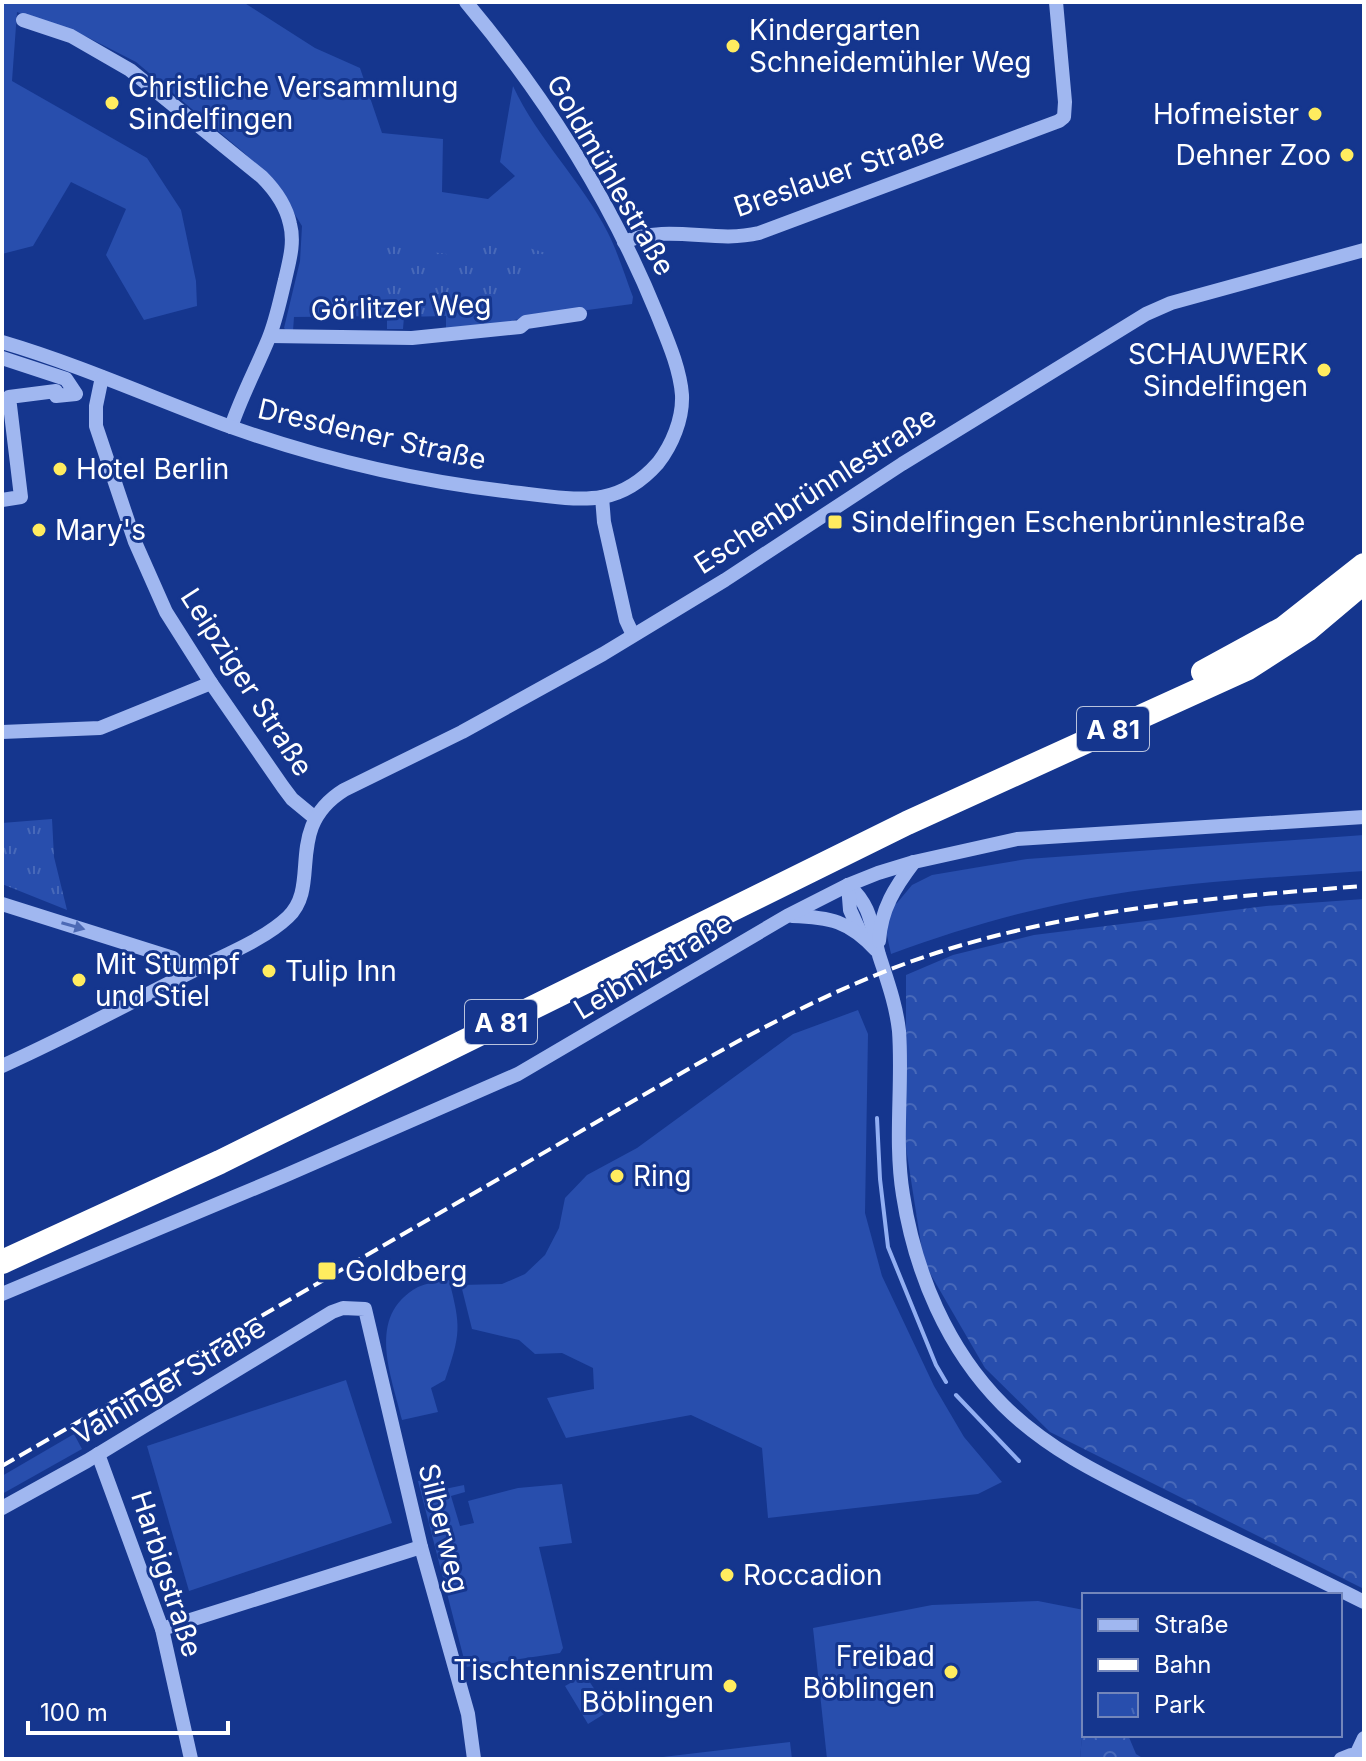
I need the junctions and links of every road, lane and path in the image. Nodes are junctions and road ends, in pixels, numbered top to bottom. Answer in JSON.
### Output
{"nodes":[{"id":1,"x":466,"y":2,"type":"edge"},
{"id":2,"x":1056,"y":2,"type":"edge"},
{"id":3,"x":23,"y":20,"type":"dead end"},
{"id":4,"x":624,"y":242,"type":"junction"},
{"id":5,"x":1364,"y":250,"type":"edge"},
{"id":6,"x":580,"y":314,"type":"dead end"},
{"id":7,"x":270,"y":336,"type":"junction"},
{"id":8,"x":2,"y":342,"type":"edge"},
{"id":9,"x":2,"y":358,"type":"edge"},
{"id":10,"x":102,"y":377,"type":"junction"},
{"id":11,"x":231,"y":427,"type":"junction"},
{"id":12,"x":602,"y":497,"type":"junction"},
{"id":13,"x":2,"y":500,"type":"edge"},
{"id":14,"x":1364,"y":565,"type":"edge"},
{"id":15,"x":1364,"y":582,"type":"edge"},
{"id":16,"x":633,"y":635,"type":"junction"},
{"id":17,"x":211,"y":683,"type":"junction"},
{"id":18,"x":2,"y":732,"type":"edge"},
{"id":19,"x":1364,"y":817,"type":"edge"},
{"id":20,"x":315,"y":818,"type":"junction"},
{"id":21,"x":914,"y":862,"type":"junction"},
{"id":22,"x":848,"y":885,"type":"junction"},
{"id":23,"x":2,"y":904,"type":"edge"},
{"id":24,"x":787,"y":916,"type":"junction"},
{"id":25,"x":861,"y":934,"type":"junction"},
{"id":26,"x":879,"y":953,"type":"junction"},
{"id":27,"x":188,"y":973,"type":"junction"},
{"id":28,"x":2,"y":1066,"type":"edge"},
{"id":29,"x":2,"y":1246,"type":"edge"},
{"id":30,"x":2,"y":1262,"type":"edge"},
{"id":31,"x":2,"y":1294,"type":"edge"},
{"id":32,"x":365,"y":1309,"type":"joint"},
{"id":33,"x":98,"y":1454,"type":"junction"},
{"id":34,"x":2,"y":1508,"type":"edge"},
{"id":35,"x":421,"y":1547,"type":"junction"},
{"id":36,"x":1364,"y":1602,"type":"edge"},
{"id":37,"x":162,"y":1629,"type":"junction"},
{"id":38,"x":1364,"y":1738,"type":"edge"},
{"id":39,"x":1353,"y":1758,"type":"edge"},
{"id":40,"x":191,"y":1759,"type":"edge"},
{"id":41,"x":474,"y":1759,"type":"edge"}],
"edges":[{"from":1,"to":4,"type":"street","name":"Goldmühlestraße"},
{"from":2,"to":4,"type":"street","name":"Breslauer Straße"},
{"from":3,"to":7,"type":"street"},
{"from":4,"to":12,"type":"street","name":"Goldmühlestraße"},
{"from":5,"to":16,"type":"street","name":"Eschenbrünnlestraße"},
{"from":6,"to":7,"type":"street","name":"Görlitzer Weg"},
{"from":7,"to":11,"type":"street"},
{"from":8,"to":10,"type":"street","name":"Dresdener Straße"},
{"from":9,"to":13,"type":"street"},
{"from":10,"to":11,"type":"street","name":"Dresdener Straße"},
{"from":10,"to":17,"type":"street","name":"Leipziger Straße"},
{"from":11,"to":12,"type":"street","name":"Dresdener Straße"},
{"from":12,"to":16,"type":"street"},
{"from":14,"to":29,"type":"highway","number":"A 81"},
{"from":15,"to":30,"type":"highway","number":"A 81"},
{"from":16,"to":20,"type":"street","name":"Eschenbrünnlestraße"},
{"from":17,"to":18,"type":"street"},
{"from":17,"to":20,"type":"street","name":"Leipziger Straße"},
{"from":19,"to":21,"type":"street","name":"Leibnizstraße"},
{"from":20,"to":27,"type":"street"},
{"from":21,"to":22,"type":"street","name":"Leibnizstraße"},
{"from":21,"to":26,"type":"street"},
{"from":22,"to":24,"type":"street","name":"Leibnizstraße"},
{"from":22,"to":25,"type":"street"},
{"from":22,"to":26,"type":"street"},
{"from":23,"to":27,"type":"street","one_way":true},
{"from":24,"to":25,"type":"street"},
{"from":24,"to":31,"type":"street","name":"Leibnizstraße"},
{"from":25,"to":26,"type":"street"},
{"from":26,"to":36,"type":"street"},
{"from":27,"to":28,"type":"street"},
{"from":32,"to":33,"type":"street","name":"Vaihinger Straße"},
{"from":32,"to":35,"type":"street","name":"Silberweg"},
{"from":33,"to":34,"type":"street","name":"Vaihinger Straße"},
{"from":33,"to":37,"type":"street","name":"Harbigstraße"},
{"from":35,"to":37,"type":"street"},
{"from":35,"to":41,"type":"street","name":"Silberweg"},
{"from":37,"to":40,"type":"street","name":"Harbigstraße"},
{"from":38,"to":39,"type":"street"}]}
